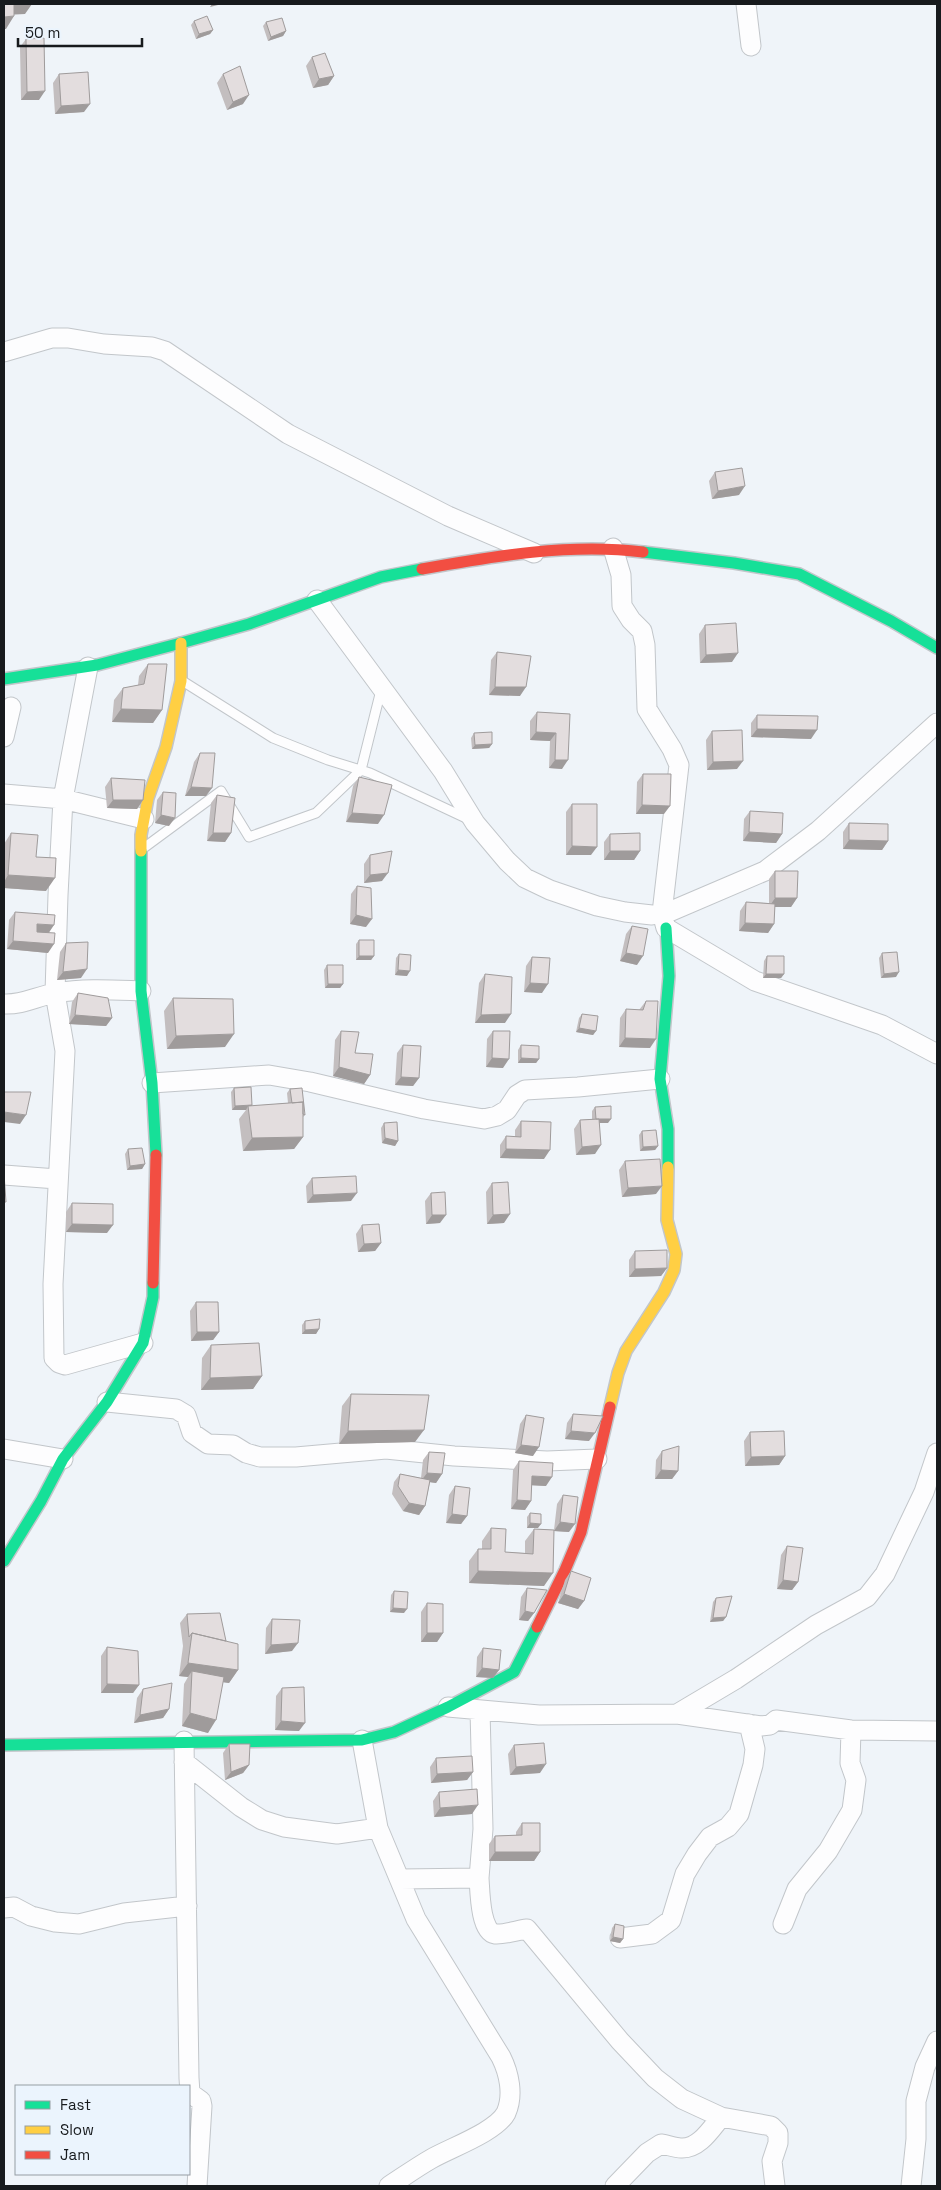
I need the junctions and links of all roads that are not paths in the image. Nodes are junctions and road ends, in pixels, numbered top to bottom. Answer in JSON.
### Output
{"nodes":[{"id":1,"x":746,"y":4,"type":"edge"},
{"id":2,"x":751,"y":46,"type":"dead end"},
{"id":3,"x":4,"y":352,"type":"edge"},
{"id":4,"x":613,"y":548,"type":"junction"},
{"id":5,"x":535,"y":554,"type":"junction"},
{"id":6,"x":317,"y":600,"type":"junction"},
{"id":7,"x":181,"y":642,"type":"junction"},
{"id":8,"x":937,"y":648,"type":"edge"},
{"id":9,"x":88,"y":667,"type":"junction"},
{"id":10,"x":4,"y":680,"type":"edge"},
{"id":11,"x":181,"y":681,"type":"junction"},
{"id":12,"x":382,"y":687,"type":"junction"},
{"id":13,"x":11,"y":707,"type":"dead end"},
{"id":14,"x":937,"y":723,"type":"edge"},
{"id":15,"x":4,"y":737,"type":"edge"},
{"id":16,"x":361,"y":770,"type":"junction"},
{"id":17,"x":4,"y":794,"type":"edge"},
{"id":18,"x":63,"y":799,"type":"junction"},
{"id":19,"x":144,"y":819,"type":"junction"},
{"id":20,"x":475,"y":823,"type":"junction"},
{"id":21,"x":141,"y":850,"type":"junction"},
{"id":22,"x":664,"y":921,"type":"junction"},
{"id":23,"x":141,"y":991,"type":"junction"},
{"id":24,"x":55,"y":993,"type":"junction"},
{"id":25,"x":4,"y":1004,"type":"edge"},
{"id":26,"x":937,"y":1054,"type":"edge"},
{"id":27,"x":660,"y":1079,"type":"junction"},
{"id":28,"x":152,"y":1083,"type":"junction"},
{"id":29,"x":4,"y":1175,"type":"edge"},
{"id":30,"x":57,"y":1179,"type":"junction"},
{"id":31,"x":143,"y":1343,"type":"junction"},
{"id":32,"x":107,"y":1402,"type":"junction"},
{"id":33,"x":4,"y":1449,"type":"edge"},
{"id":34,"x":937,"y":1454,"type":"edge"},
{"id":35,"x":63,"y":1459,"type":"junction"},
{"id":36,"x":597,"y":1459,"type":"junction"},
{"id":37,"x":4,"y":1561,"type":"edge"},
{"id":38,"x":448,"y":1707,"type":"junction"},
{"id":39,"x":480,"y":1710,"type":"junction"},
{"id":40,"x":677,"y":1714,"type":"junction"},
{"id":41,"x":749,"y":1724,"type":"junction"},
{"id":42,"x":851,"y":1730,"type":"junction"},
{"id":43,"x":937,"y":1731,"type":"edge"},
{"id":44,"x":362,"y":1740,"type":"junction"},
{"id":45,"x":184,"y":1741,"type":"junction"},
{"id":46,"x":4,"y":1745,"type":"edge"},
{"id":47,"x":184,"y":1762,"type":"junction"},
{"id":48,"x":378,"y":1828,"type":"junction"},
{"id":49,"x":478,"y":1878,"type":"junction"},
{"id":50,"x":400,"y":1879,"type":"junction"},
{"id":51,"x":187,"y":1906,"type":"junction"},
{"id":52,"x":4,"y":1908,"type":"edge"},
{"id":53,"x":783,"y":1924,"type":"dead end"},
{"id":54,"x":620,"y":1938,"type":"edge"},
{"id":55,"x":937,"y":2041,"type":"edge"},
{"id":56,"x":189,"y":2085,"type":"edge"},
{"id":57,"x":190,"y":2093,"type":"edge"},
{"id":58,"x":721,"y":2117,"type":"junction"},
{"id":59,"x":197,"y":2186,"type":"edge"},
{"id":60,"x":389,"y":2186,"type":"edge"},
{"id":61,"x":615,"y":2186,"type":"edge"},
{"id":62,"x":775,"y":2186,"type":"edge"},
{"id":63,"x":911,"y":2186,"type":"edge"}],
"edges":[{"from":1,"to":2,"type":"street"},
{"from":3,"to":5,"type":"street"},
{"from":4,"to":5,"type":"street"},
{"from":4,"to":8,"type":"street"},
{"from":4,"to":22,"type":"street"},
{"from":5,"to":6,"type":"street"},
{"from":6,"to":7,"type":"street"},
{"from":6,"to":12,"type":"street"},
{"from":7,"to":9,"type":"street"},
{"from":7,"to":11,"type":"street"},
{"from":9,"to":10,"type":"street"},
{"from":9,"to":18,"type":"street"},
{"from":11,"to":16,"type":"lane"},
{"from":11,"to":19,"type":"street"},
{"from":12,"to":16,"type":"lane"},
{"from":12,"to":20,"type":"street"},
{"from":13,"to":15,"type":"street"},
{"from":14,"to":22,"type":"street"},
{"from":16,"to":20,"type":"lane"},
{"from":16,"to":21,"type":"lane"},
{"from":17,"to":18,"type":"street"},
{"from":18,"to":19,"type":"street"},
{"from":18,"to":24,"type":"street"},
{"from":19,"to":21,"type":"street"},
{"from":20,"to":22,"type":"street"},
{"from":21,"to":23,"type":"street"},
{"from":22,"to":26,"type":"street"},
{"from":22,"to":27,"type":"street"},
{"from":23,"to":24,"type":"street"},
{"from":23,"to":28,"type":"street"},
{"from":24,"to":25,"type":"street"},
{"from":24,"to":30,"type":"street"},
{"from":27,"to":28,"type":"street"},
{"from":27,"to":36,"type":"street"},
{"from":28,"to":31,"type":"street"},
{"from":29,"to":30,"type":"street"},
{"from":30,"to":31,"type":"street"},
{"from":31,"to":32,"type":"street"},
{"from":32,"to":35,"type":"street"},
{"from":32,"to":36,"type":"street"},
{"from":33,"to":35,"type":"street"},
{"from":34,"to":40,"type":"street"},
{"from":35,"to":37,"type":"street"},
{"from":36,"to":38,"type":"street"},
{"from":38,"to":39,"type":"street"},
{"from":38,"to":44,"type":"street"},
{"from":39,"to":40,"type":"street"},
{"from":39,"to":49,"type":"street"},
{"from":40,"to":41,"type":"street"},
{"from":41,"to":42,"type":"street"},
{"from":41,"to":54,"type":"street"},
{"from":42,"to":43,"type":"street"},
{"from":42,"to":53,"type":"street"},
{"from":44,"to":45,"type":"street"},
{"from":44,"to":48,"type":"street"},
{"from":45,"to":46,"type":"street"},
{"from":45,"to":47,"type":"street"},
{"from":47,"to":48,"type":"street"},
{"from":47,"to":51,"type":"street"},
{"from":48,"to":50,"type":"street"},
{"from":49,"to":50,"type":"street"},
{"from":49,"to":58,"type":"street"},
{"from":50,"to":60,"type":"street"},
{"from":51,"to":52,"type":"street"},
{"from":51,"to":56,"type":"street"},
{"from":55,"to":63,"type":"street"},
{"from":57,"to":59,"type":"street"},
{"from":58,"to":61,"type":"street"},
{"from":58,"to":62,"type":"street"}]}
